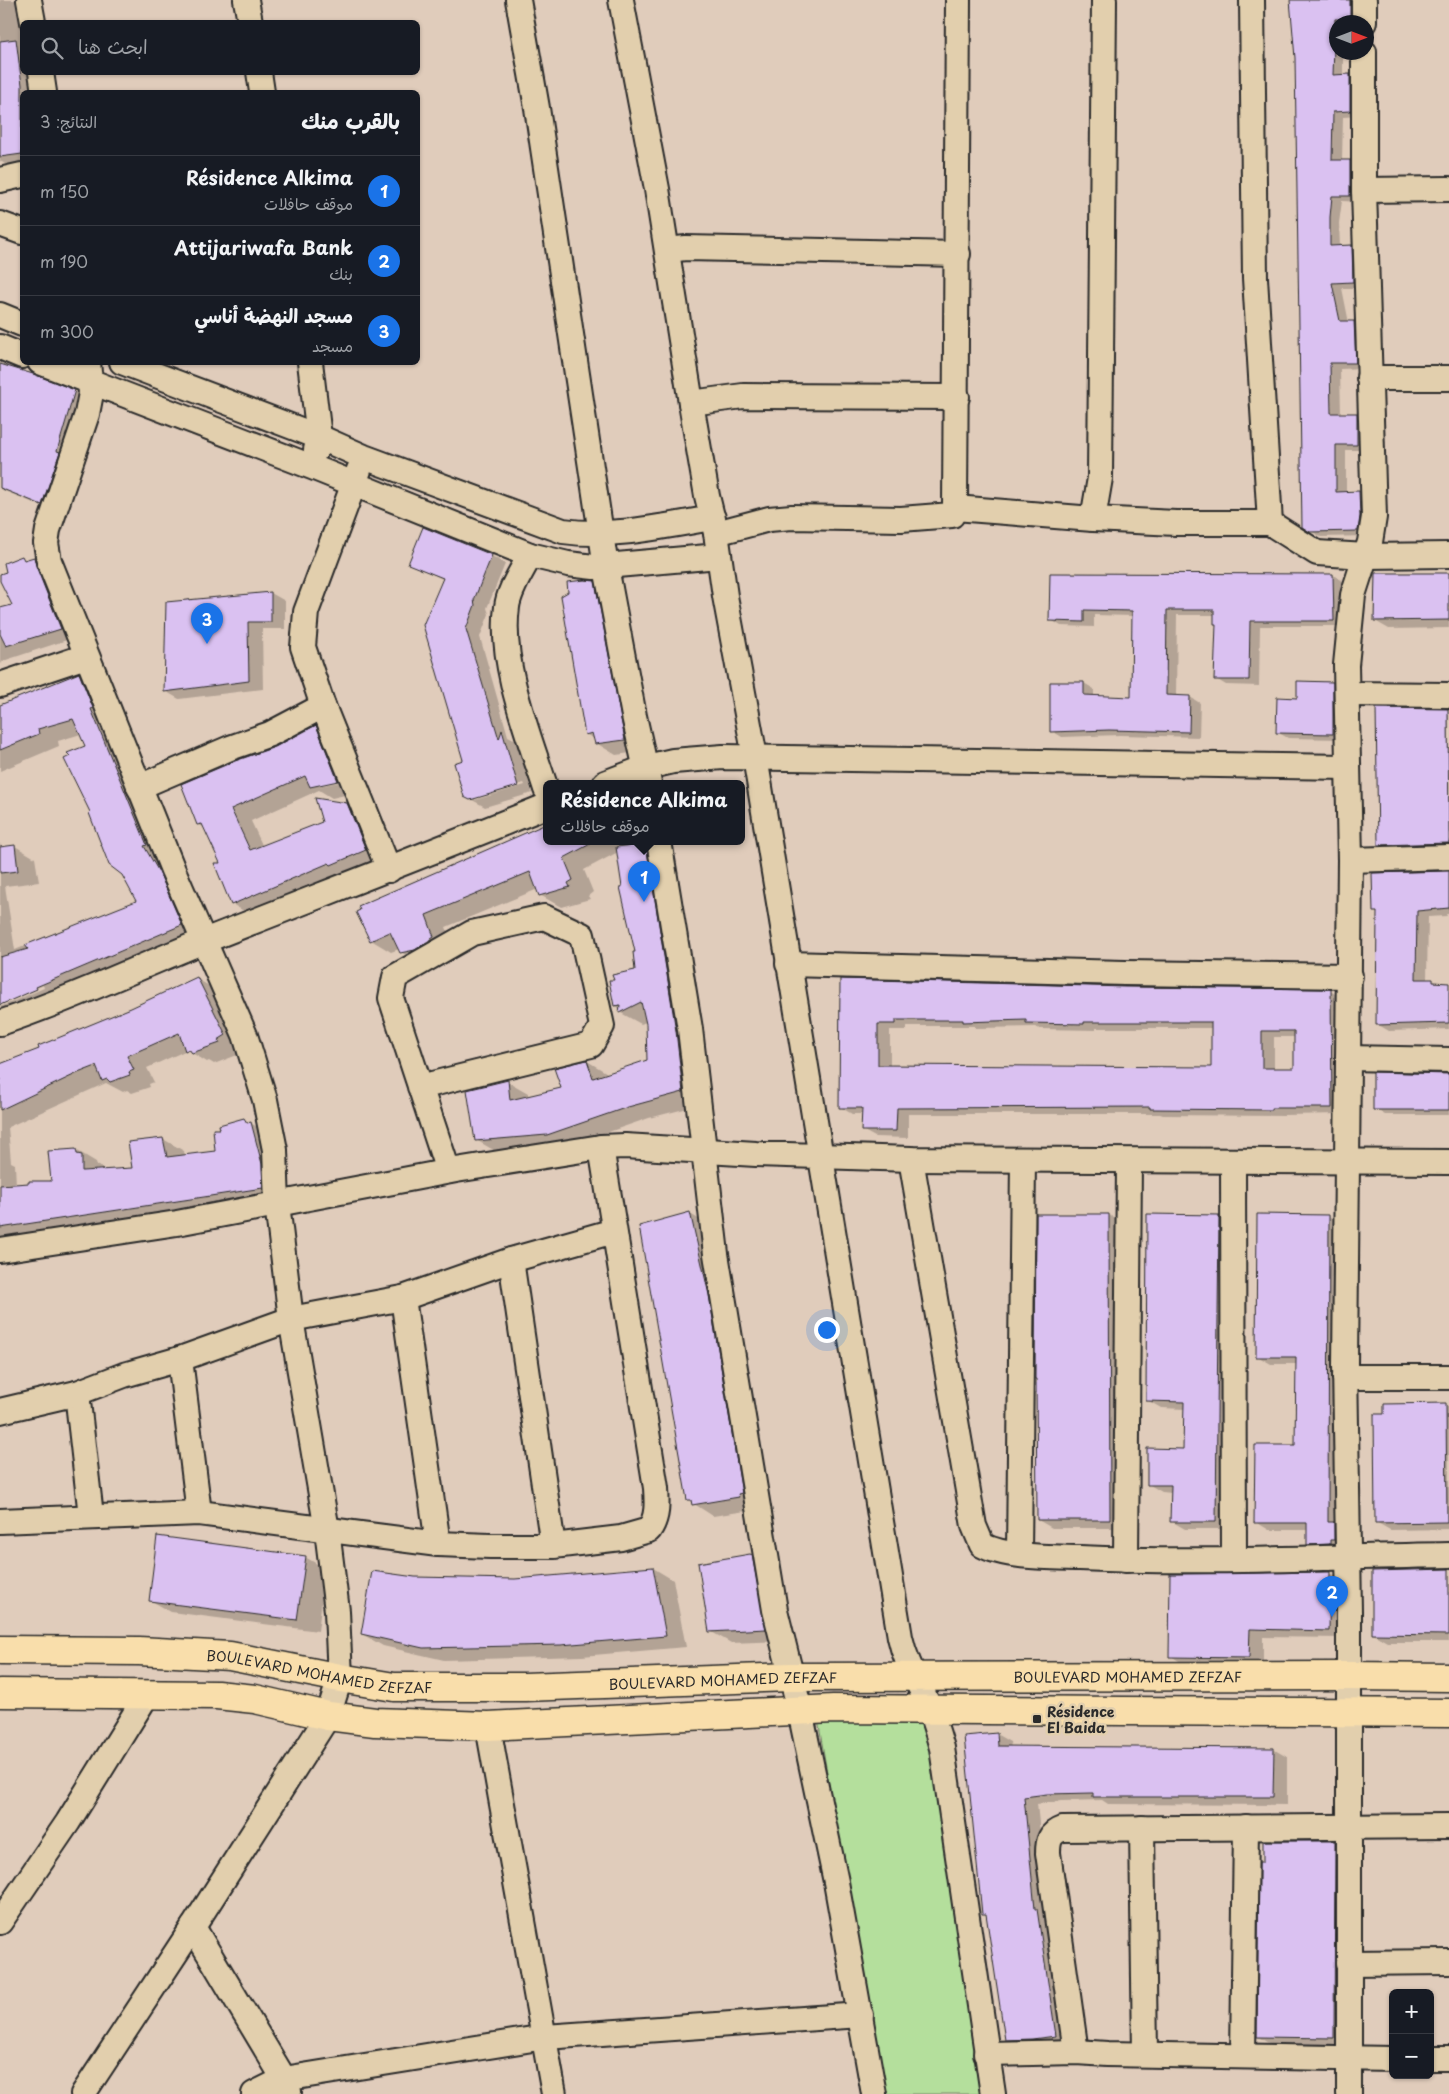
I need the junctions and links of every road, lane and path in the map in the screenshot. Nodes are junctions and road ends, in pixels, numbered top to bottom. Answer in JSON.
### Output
{"nodes":[{"id":1,"x":29,"y":0,"type":"edge"},
{"id":2,"x":246,"y":0,"type":"edge"},
{"id":3,"x":518,"y":0,"type":"edge"},
{"id":4,"x":621,"y":0,"type":"edge"},
{"id":5,"x":958,"y":0,"type":"edge"},
{"id":6,"x":1104,"y":0,"type":"edge"},
{"id":7,"x":1252,"y":0,"type":"edge"},
{"id":8,"x":1364,"y":0,"type":"edge"},
{"id":9,"x":1364,"y":15,"type":"edge"},
{"id":10,"x":33,"y":20,"type":"edge"},
{"id":11,"x":250,"y":20,"type":"edge"},
{"id":12,"x":1364,"y":60,"type":"edge"},
{"id":13,"x":41,"y":75,"type":"edge"},
{"id":14,"x":259,"y":75,"type":"edge"},
{"id":15,"x":44,"y":90,"type":"edge"},
{"id":16,"x":262,"y":90,"type":"edge"},
{"id":17,"x":20,"y":175,"type":"edge"},
{"id":18,"x":0,"y":180,"type":"edge"},
{"id":19,"x":1449,"y":189,"type":"edge"},
{"id":20,"x":1364,"y":190,"type":"junction"},
{"id":21,"x":0,"y":224,"type":"edge"},
{"id":22,"x":20,"y":231,"type":"edge"},
{"id":23,"x":666,"y":250,"type":"junction"},
{"id":24,"x":958,"y":254,"type":"junction"},
{"id":25,"x":0,"y":315,"type":"edge"},
{"id":26,"x":20,"y":323,"type":"edge"},
{"id":27,"x":0,"y":347,"type":"edge"},
{"id":28,"x":20,"y":355,"type":"edge"},
{"id":29,"x":55,"y":365,"type":"edge"},
{"id":30,"x":130,"y":365,"type":"edge"},
{"id":31,"x":310,"y":365,"type":"edge"},
{"id":32,"x":89,"y":372,"type":"edge"},
{"id":33,"x":1369,"y":378,"type":"junction"},
{"id":34,"x":1449,"y":378,"type":"edge"},
{"id":35,"x":957,"y":397,"type":"junction"},
{"id":36,"x":691,"y":403,"type":"junction"},
{"id":37,"x":319,"y":437,"type":"junction"},
{"id":38,"x":364,"y":457,"type":"junction"},
{"id":39,"x":312,"y":467,"type":"junction"},
{"id":40,"x":354,"y":484,"type":"junction"},
{"id":41,"x":955,"y":508,"type":"junction"},
{"id":42,"x":1093,"y":519,"type":"junction"},
{"id":43,"x":1270,"y":523,"type":"junction"},
{"id":44,"x":714,"y":525,"type":"junction"},
{"id":45,"x":602,"y":534,"type":"junction"},
{"id":46,"x":530,"y":554,"type":"junction"},
{"id":47,"x":1449,"y":555,"type":"edge"},
{"id":48,"x":719,"y":556,"type":"junction"},
{"id":49,"x":1366,"y":556,"type":"junction"},
{"id":50,"x":606,"y":567,"type":"junction"},
{"id":51,"x":86,"y":656,"type":"junction"},
{"id":52,"x":0,"y":685,"type":"edge"},
{"id":53,"x":1347,"y":694,"type":"junction"},
{"id":54,"x":1449,"y":695,"type":"edge"},
{"id":55,"x":323,"y":706,"type":"junction"},
{"id":56,"x":755,"y":757,"type":"junction"},
{"id":57,"x":1348,"y":767,"type":"junction"},
{"id":58,"x":648,"y":775,"type":"edge"},
{"id":59,"x":543,"y":780,"type":"edge"},
{"id":60,"x":621,"y":780,"type":"edge"},
{"id":61,"x":138,"y":787,"type":"junction"},
{"id":62,"x":543,"y":807,"type":"edge"},
{"id":63,"x":660,"y":845,"type":"edge"},
{"id":64,"x":1449,"y":856,"type":"edge"},
{"id":65,"x":1350,"y":860,"type":"junction"},
{"id":66,"x":389,"y":870,"type":"junction"},
{"id":67,"x":204,"y":941,"type":"junction"},
{"id":68,"x":788,"y":964,"type":"junction"},
{"id":69,"x":1350,"y":976,"type":"junction"},
{"id":70,"x":0,"y":1023,"type":"edge"},
{"id":71,"x":1348,"y":1058,"type":"junction"},
{"id":72,"x":1449,"y":1060,"type":"edge"},
{"id":73,"x":420,"y":1087,"type":"junction"},
{"id":74,"x":601,"y":1147,"type":"junction"},
{"id":75,"x":703,"y":1151,"type":"junction"},
{"id":76,"x":821,"y":1156,"type":"junction"},
{"id":77,"x":912,"y":1158,"type":"junction"},
{"id":78,"x":1023,"y":1160,"type":"junction"},
{"id":79,"x":1129,"y":1161,"type":"junction"},
{"id":80,"x":1233,"y":1162,"type":"junction"},
{"id":81,"x":1346,"y":1162,"type":"junction"},
{"id":82,"x":1449,"y":1162,"type":"edge"},
{"id":83,"x":448,"y":1171,"type":"junction"},
{"id":84,"x":277,"y":1204,"type":"junction"},
{"id":85,"x":614,"y":1231,"type":"junction"},
{"id":86,"x":0,"y":1250,"type":"edge"},
{"id":87,"x":511,"y":1260,"type":"junction"},
{"id":88,"x":403,"y":1298,"type":"junction"},
{"id":89,"x":291,"y":1320,"type":"junction"},
{"id":90,"x":180,"y":1359,"type":"junction"},
{"id":91,"x":1345,"y":1377,"type":"junction"},
{"id":92,"x":1449,"y":1377,"type":"edge"},
{"id":93,"x":77,"y":1393,"type":"junction"},
{"id":94,"x":0,"y":1411,"type":"edge"},
{"id":95,"x":199,"y":1513,"type":"junction"},
{"id":96,"x":91,"y":1516,"type":"junction"},
{"id":97,"x":0,"y":1521,"type":"edge"},
{"id":98,"x":328,"y":1530,"type":"junction"},
{"id":99,"x":438,"y":1544,"type":"junction"},
{"id":100,"x":553,"y":1546,"type":"junction"},
{"id":101,"x":1020,"y":1554,"type":"junction"},
{"id":102,"x":1449,"y":1555,"type":"edge"},
{"id":103,"x":1348,"y":1557,"type":"junction"},
{"id":104,"x":1234,"y":1559,"type":"junction"},
{"id":105,"x":1126,"y":1560,"type":"junction"},
{"id":106,"x":0,"y":1650,"type":"edge"},
{"id":107,"x":914,"y":1676,"type":"junction"},
{"id":108,"x":1348,"y":1676,"type":"junction"},
{"id":109,"x":791,"y":1677,"type":"junction"},
{"id":110,"x":1449,"y":1677,"type":"edge"},
{"id":111,"x":340,"y":1678,"type":"junction"},
{"id":112,"x":0,"y":1682,"type":"edge"},
{"id":113,"x":0,"y":1693,"type":"edge"},
{"id":114,"x":148,"y":1693,"type":"junction"},
{"id":115,"x":930,"y":1710,"type":"junction"},
{"id":116,"x":800,"y":1711,"type":"junction"},
{"id":117,"x":1449,"y":1713,"type":"edge"},
{"id":118,"x":1349,"y":1714,"type":"junction"},
{"id":119,"x":328,"y":1716,"type":"junction"},
{"id":120,"x":488,"y":1726,"type":"junction"},
{"id":121,"x":1348,"y":1826,"type":"junction"},
{"id":122,"x":1449,"y":1826,"type":"edge"},
{"id":123,"x":1246,"y":1827,"type":"junction"},
{"id":124,"x":1142,"y":1828,"type":"junction"},
{"id":125,"x":0,"y":1922,"type":"edge"},
{"id":126,"x":193,"y":1927,"type":"junction"},
{"id":127,"x":1449,"y":1962,"type":"edge"},
{"id":128,"x":1348,"y":1963,"type":"junction"},
{"id":129,"x":860,"y":2016,"type":"junction"},
{"id":130,"x":545,"y":2037,"type":"junction"},
{"id":131,"x":1076,"y":2052,"type":"junction"},
{"id":132,"x":986,"y":2054,"type":"junction"},
{"id":133,"x":1145,"y":2054,"type":"junction"},
{"id":134,"x":1243,"y":2056,"type":"junction"},
{"id":135,"x":1434,"y":2058,"type":"edge"},
{"id":136,"x":1449,"y":2058,"type":"edge"},
{"id":137,"x":1350,"y":2059,"type":"junction"},
{"id":138,"x":1389,"y":2059,"type":"edge"},
{"id":139,"x":287,"y":2086,"type":"edge"},
{"id":140,"x":83,"y":2094,"type":"edge"},
{"id":141,"x":254,"y":2094,"type":"edge"},
{"id":142,"x":554,"y":2094,"type":"edge"},
{"id":143,"x":874,"y":2094,"type":"edge"},
{"id":144,"x":993,"y":2094,"type":"edge"},
{"id":145,"x":1349,"y":2094,"type":"edge"}],
"edges":[{"from":1,"to":10,"type":"street"},
{"from":2,"to":11,"type":"street"},
{"from":3,"to":45,"type":"street"},
{"from":4,"to":23,"type":"street"},
{"from":5,"to":24,"type":"street"},
{"from":6,"to":42,"type":"street"},
{"from":7,"to":43,"type":"street"},
{"from":8,"to":9,"type":"street"},
{"from":12,"to":20,"type":"street"},
{"from":13,"to":15,"type":"street"},
{"from":14,"to":16,"type":"street"},
{"from":17,"to":18,"type":"street"},
{"from":19,"to":20,"type":"street"},
{"from":20,"to":33,"type":"street"},
{"from":21,"to":22,"type":"street"},
{"from":23,"to":24,"type":"street"},
{"from":23,"to":36,"type":"street"},
{"from":24,"to":35,"type":"street"},
{"from":25,"to":26,"type":"street"},
{"from":27,"to":28,"type":"street"},
{"from":29,"to":32,"type":"street"},
{"from":30,"to":37,"type":"street"},
{"from":31,"to":37,"type":"street"},
{"from":32,"to":39,"type":"street"},
{"from":32,"to":51,"type":"street"},
{"from":33,"to":34,"type":"street"},
{"from":33,"to":49,"type":"street"},
{"from":35,"to":36,"type":"street"},
{"from":35,"to":41,"type":"street"},
{"from":36,"to":44,"type":"street"},
{"from":37,"to":38,"type":"street"},
{"from":37,"to":39,"type":"street"},
{"from":38,"to":40,"type":"street"},
{"from":38,"to":45,"type":"street"},
{"from":39,"to":40,"type":"street"},
{"from":40,"to":46,"type":"street"},
{"from":40,"to":55,"type":"street"},
{"from":41,"to":42,"type":"street"},
{"from":41,"to":44,"type":"street"},
{"from":42,"to":43,"type":"street"},
{"from":43,"to":49,"type":"street"},
{"from":44,"to":45,"type":"street"},
{"from":44,"to":48,"type":"street"},
{"from":45,"to":50,"type":"street"},
{"from":46,"to":50,"type":"street"},
{"from":46,"to":59,"type":"street"},
{"from":47,"to":49,"type":"street"},
{"from":48,"to":50,"type":"street"},
{"from":48,"to":56,"type":"street"},
{"from":49,"to":53,"type":"street"},
{"from":50,"to":58,"type":"street"},
{"from":51,"to":52,"type":"street"},
{"from":51,"to":61,"type":"street"},
{"from":53,"to":54,"type":"street"},
{"from":53,"to":57,"type":"street"},
{"from":55,"to":61,"type":"street"},
{"from":55,"to":66,"type":"street"},
{"from":56,"to":57,"type":"street"},
{"from":56,"to":58,"type":"street"},
{"from":56,"to":68,"type":"street"},
{"from":57,"to":65,"type":"street"},
{"from":58,"to":60,"type":"street"},
{"from":61,"to":67,"type":"street"},
{"from":62,"to":66,"type":"street"},
{"from":63,"to":75,"type":"street"},
{"from":64,"to":65,"type":"street"},
{"from":65,"to":69,"type":"street"},
{"from":66,"to":67,"type":"street"},
{"from":67,"to":70,"type":"street"},
{"from":67,"to":84,"type":"street"},
{"from":68,"to":69,"type":"street"},
{"from":68,"to":76,"type":"street"},
{"from":69,"to":71,"type":"street"},
{"from":71,"to":72,"type":"street"},
{"from":71,"to":81,"type":"street"},
{"from":73,"to":73,"type":"street"},
{"from":73,"to":83,"type":"street"},
{"from":74,"to":75,"type":"street"},
{"from":74,"to":83,"type":"street"},
{"from":74,"to":85,"type":"street"},
{"from":75,"to":76,"type":"street"},
{"from":75,"to":109,"type":"street"},
{"from":76,"to":77,"type":"street"},
{"from":76,"to":107,"type":"street"},
{"from":77,"to":78,"type":"street"},
{"from":77,"to":101,"type":"street"},
{"from":78,"to":79,"type":"street"},
{"from":78,"to":101,"type":"street"},
{"from":79,"to":80,"type":"street"},
{"from":79,"to":105,"type":"street"},
{"from":80,"to":81,"type":"street"},
{"from":80,"to":104,"type":"street"},
{"from":81,"to":82,"type":"street"},
{"from":81,"to":91,"type":"street"},
{"from":83,"to":84,"type":"street"},
{"from":84,"to":86,"type":"street"},
{"from":84,"to":89,"type":"street"},
{"from":85,"to":87,"type":"street"},
{"from":85,"to":100,"type":"street"},
{"from":87,"to":88,"type":"street"},
{"from":87,"to":100,"type":"street"},
{"from":88,"to":89,"type":"street"},
{"from":88,"to":99,"type":"street"},
{"from":89,"to":90,"type":"street"},
{"from":89,"to":98,"type":"street"},
{"from":90,"to":93,"type":"street"},
{"from":90,"to":95,"type":"street"},
{"from":91,"to":92,"type":"street"},
{"from":91,"to":103,"type":"street"},
{"from":93,"to":94,"type":"street"},
{"from":93,"to":96,"type":"street"},
{"from":95,"to":96,"type":"street"},
{"from":95,"to":98,"type":"street"},
{"from":96,"to":97,"type":"street"},
{"from":98,"to":99,"type":"street"},
{"from":98,"to":111,"type":"street"},
{"from":99,"to":100,"type":"street"},
{"from":101,"to":105,"type":"street"},
{"from":102,"to":103,"type":"street"},
{"from":103,"to":104,"type":"street"},
{"from":103,"to":108,"type":"street"},
{"from":104,"to":105,"type":"street"},
{"from":106,"to":111,"type":"main road","name":"BOULEVARD MOHAMED ZEFZAF"},
{"from":107,"to":108,"type":"main road","name":"BOULEVARD MOHAMED ZEFZAF"},
{"from":107,"to":109,"type":"main road","name":"BOULEVARD MOHAMED ZEFZAF"},
{"from":107,"to":115,"type":"street"},
{"from":108,"to":110,"type":"main road","name":"BOULEVARD MOHAMED ZEFZAF"},
{"from":108,"to":118,"type":"street"},
{"from":109,"to":111,"type":"main road","name":"BOULEVARD MOHAMED ZEFZAF"},
{"from":109,"to":116,"type":"street"},
{"from":111,"to":119,"type":"street"},
{"from":112,"to":113,"type":"street"},
{"from":113,"to":114,"type":"main road"},
{"from":114,"to":119,"type":"main road"},
{"from":114,"to":125,"type":"street"},
{"from":115,"to":116,"type":"main road"},
{"from":115,"to":118,"type":"main road"},
{"from":115,"to":132,"type":"street"},
{"from":116,"to":120,"type":"main road"},
{"from":116,"to":129,"type":"street"},
{"from":117,"to":118,"type":"main road"},
{"from":118,"to":121,"type":"street"},
{"from":119,"to":120,"type":"main road"},
{"from":119,"to":126,"type":"street"},
{"from":120,"to":130,"type":"street"},
{"from":121,"to":122,"type":"street"},
{"from":121,"to":123,"type":"street"},
{"from":121,"to":128,"type":"street"},
{"from":123,"to":124,"type":"street"},
{"from":123,"to":134,"type":"street"},
{"from":124,"to":131,"type":"street"},
{"from":124,"to":133,"type":"street"},
{"from":126,"to":139,"type":"street"},
{"from":126,"to":140,"type":"street"},
{"from":127,"to":128,"type":"street"},
{"from":128,"to":137,"type":"street"},
{"from":129,"to":130,"type":"street"},
{"from":129,"to":143,"type":"street"},
{"from":130,"to":139,"type":"street"},
{"from":130,"to":142,"type":"street"},
{"from":131,"to":132,"type":"street"},
{"from":131,"to":133,"type":"street"},
{"from":132,"to":144,"type":"street"},
{"from":133,"to":134,"type":"street"},
{"from":134,"to":137,"type":"street"},
{"from":135,"to":136,"type":"street"},
{"from":137,"to":138,"type":"street"},
{"from":137,"to":145,"type":"street"},
{"from":139,"to":141,"type":"street"}]}
